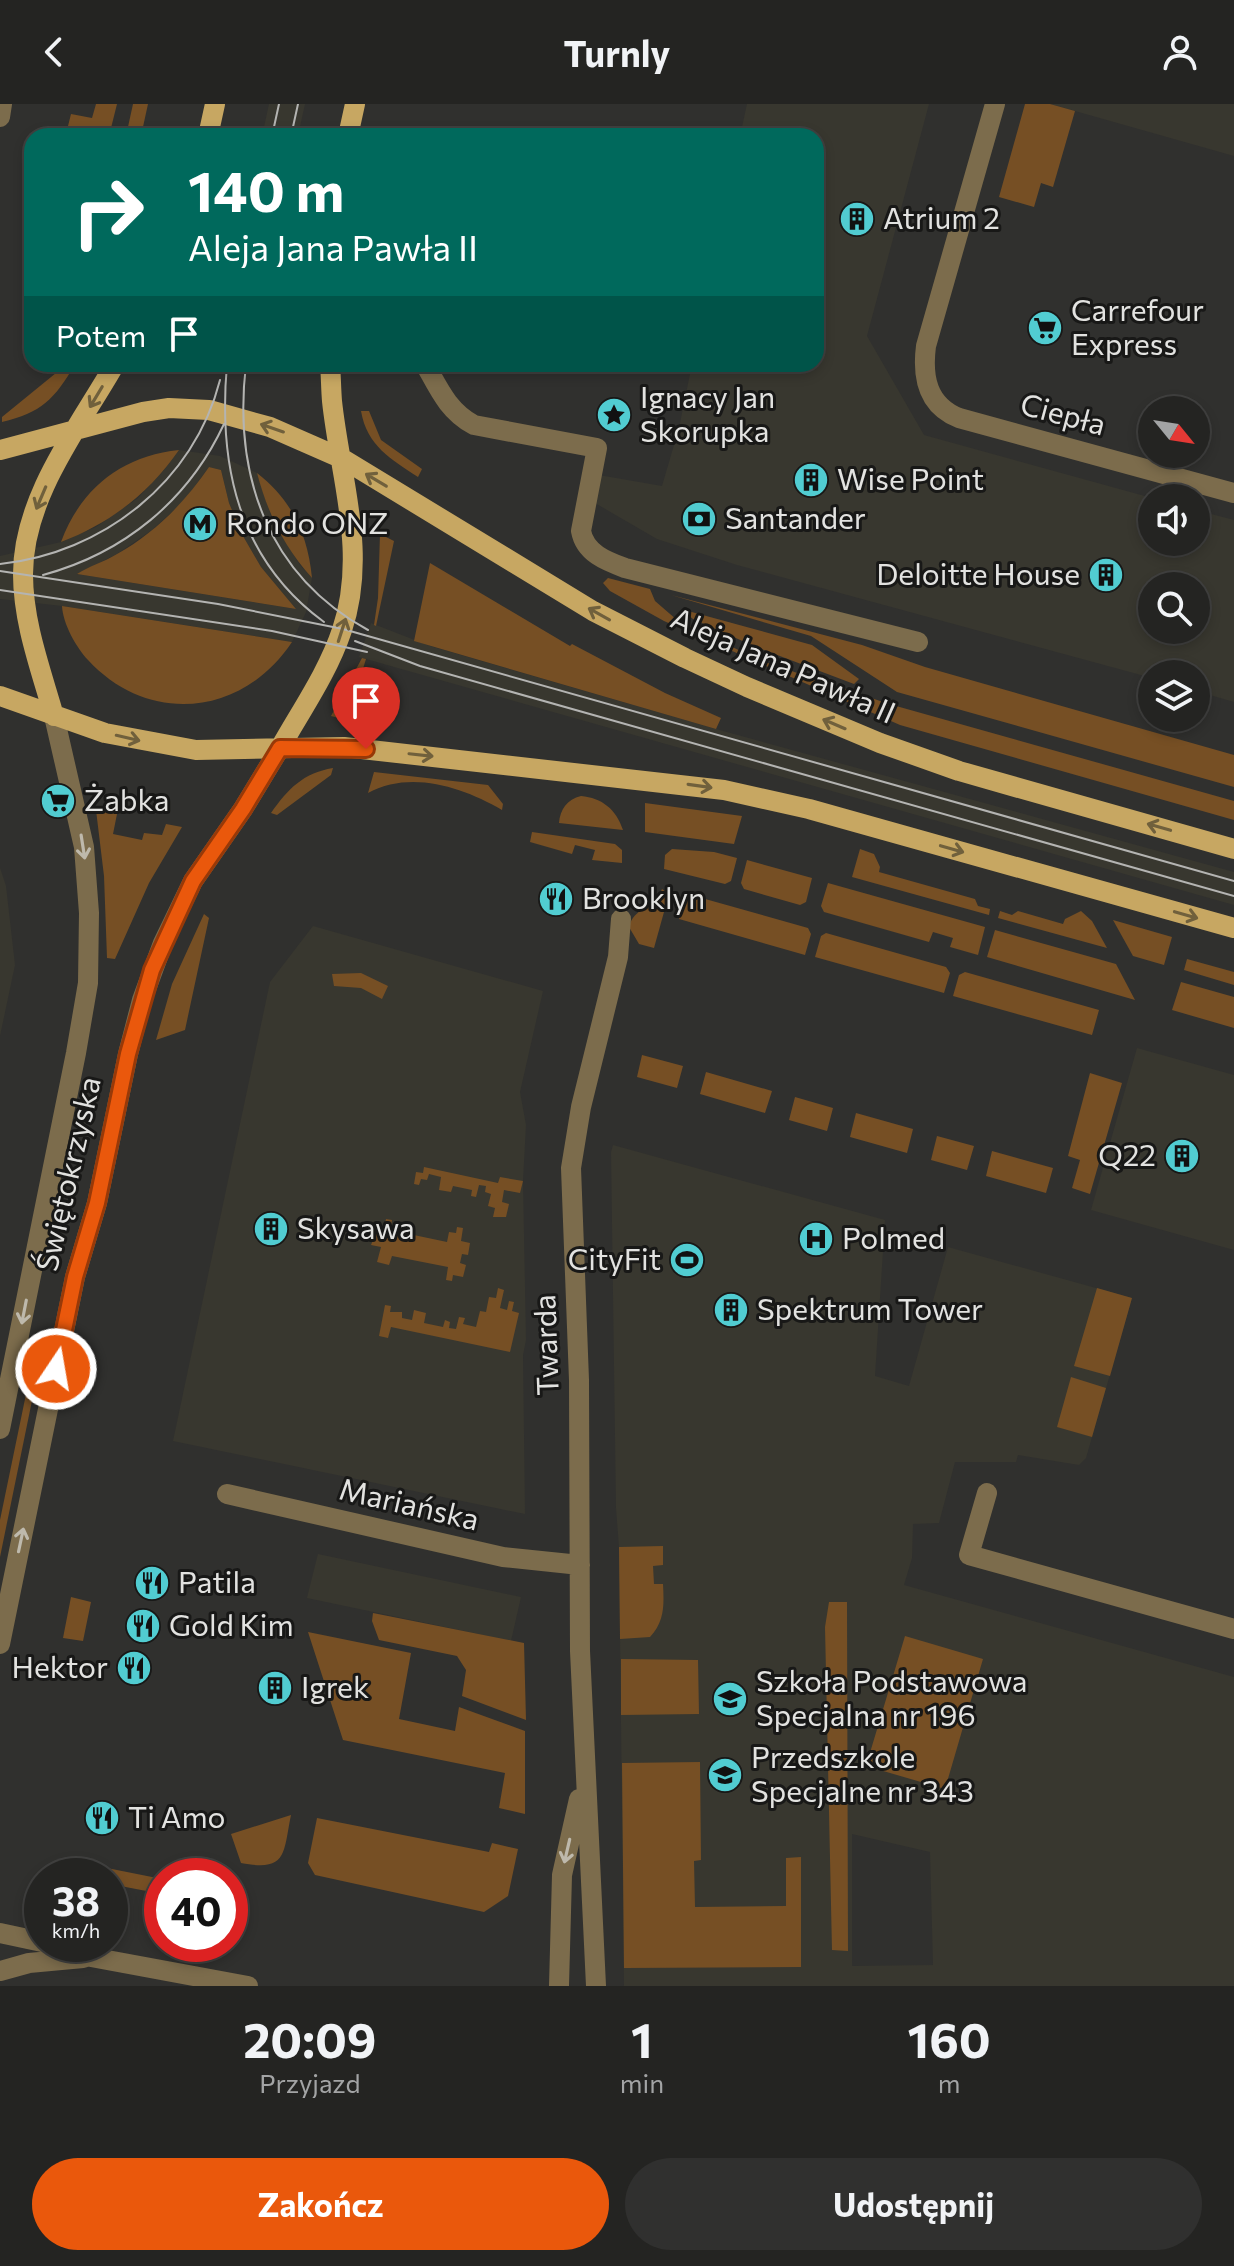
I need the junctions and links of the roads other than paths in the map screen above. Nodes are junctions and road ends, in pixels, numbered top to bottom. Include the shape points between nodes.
1 (2, 104) edge
2 (215, 104) edge
3 (355, 104) edge
4 (995, 104) edge
5 (0, 117) edge
6 (210, 128) edge
7 (350, 128) edge
8 (110, 372) edge
9 (330, 372) edge
10 (429, 372) edge
11 (77, 429) junction
12 (0, 450) edge
13 (343, 459) junction
14 (1234, 493) edge
15 (918, 642) dead end
16 (0, 696) edge
17 (54, 716) junction
18 (280, 748) junction
19 (1234, 849) edge
20 (621, 919) dead end
21 (1234, 928) edge
22 (5, 1387) edge
23 (0, 1429) edge
24 (987, 1493) dead end
25 (227, 1494) dead end
26 (580, 1565) junction
27 (1234, 1629) edge
28 (0, 1644) edge
29 (585, 1775) junction
30 (0, 1933) edge
31 (24, 1938) edge
32 (39, 1962) edge
33 (118, 1962) edge
34 (0, 1971) edge
35 (248, 1986) edge
36 (559, 1986) edge
37 (596, 1986) edge

1 - 5 street
2 - 6 main road
3 - 7 main road
4 - 14 street, Ciepła via 926,346 924,374 931,395 959,418
8 -> 11 main road
9 - 13 main road
10 - 15 street via 446,402 474,425 597,448 581,531 596,555 625,568
11 - 12 main road
13 -> 11 main road via 270,427 196,409 143,412
11 -> 17 main road via 40,498 24,561 29,623
18 -> 13 main road via 332,656 351,598 353,542
19 -> 13 main road, Aleja Jana Pawła II via 959,771 747,687 593,611
16 - 17 main road
17 -> 18 main road via 177,748
17 -> 22 street, Świętokrzyska via 84,847 89,959 81,1030
18 -> 21 main road via 366,749 724,790
28 -> 18 street, Świętokrzyska via 75,1277 142,1000 193,881
20 - 26 street, Twarda via 618,957 571,1168
22 - 23 street, Świętokrzyska
24 - 27 street via 969,1555
25 - 26 street, Mariańska via 503,1557
26 - 29 street, Twarda
29 -> 36 street, Twarda via 562,1875
29 - 37 street, Twarda
30 - 31 street
32 - 34 street
33 - 35 street

